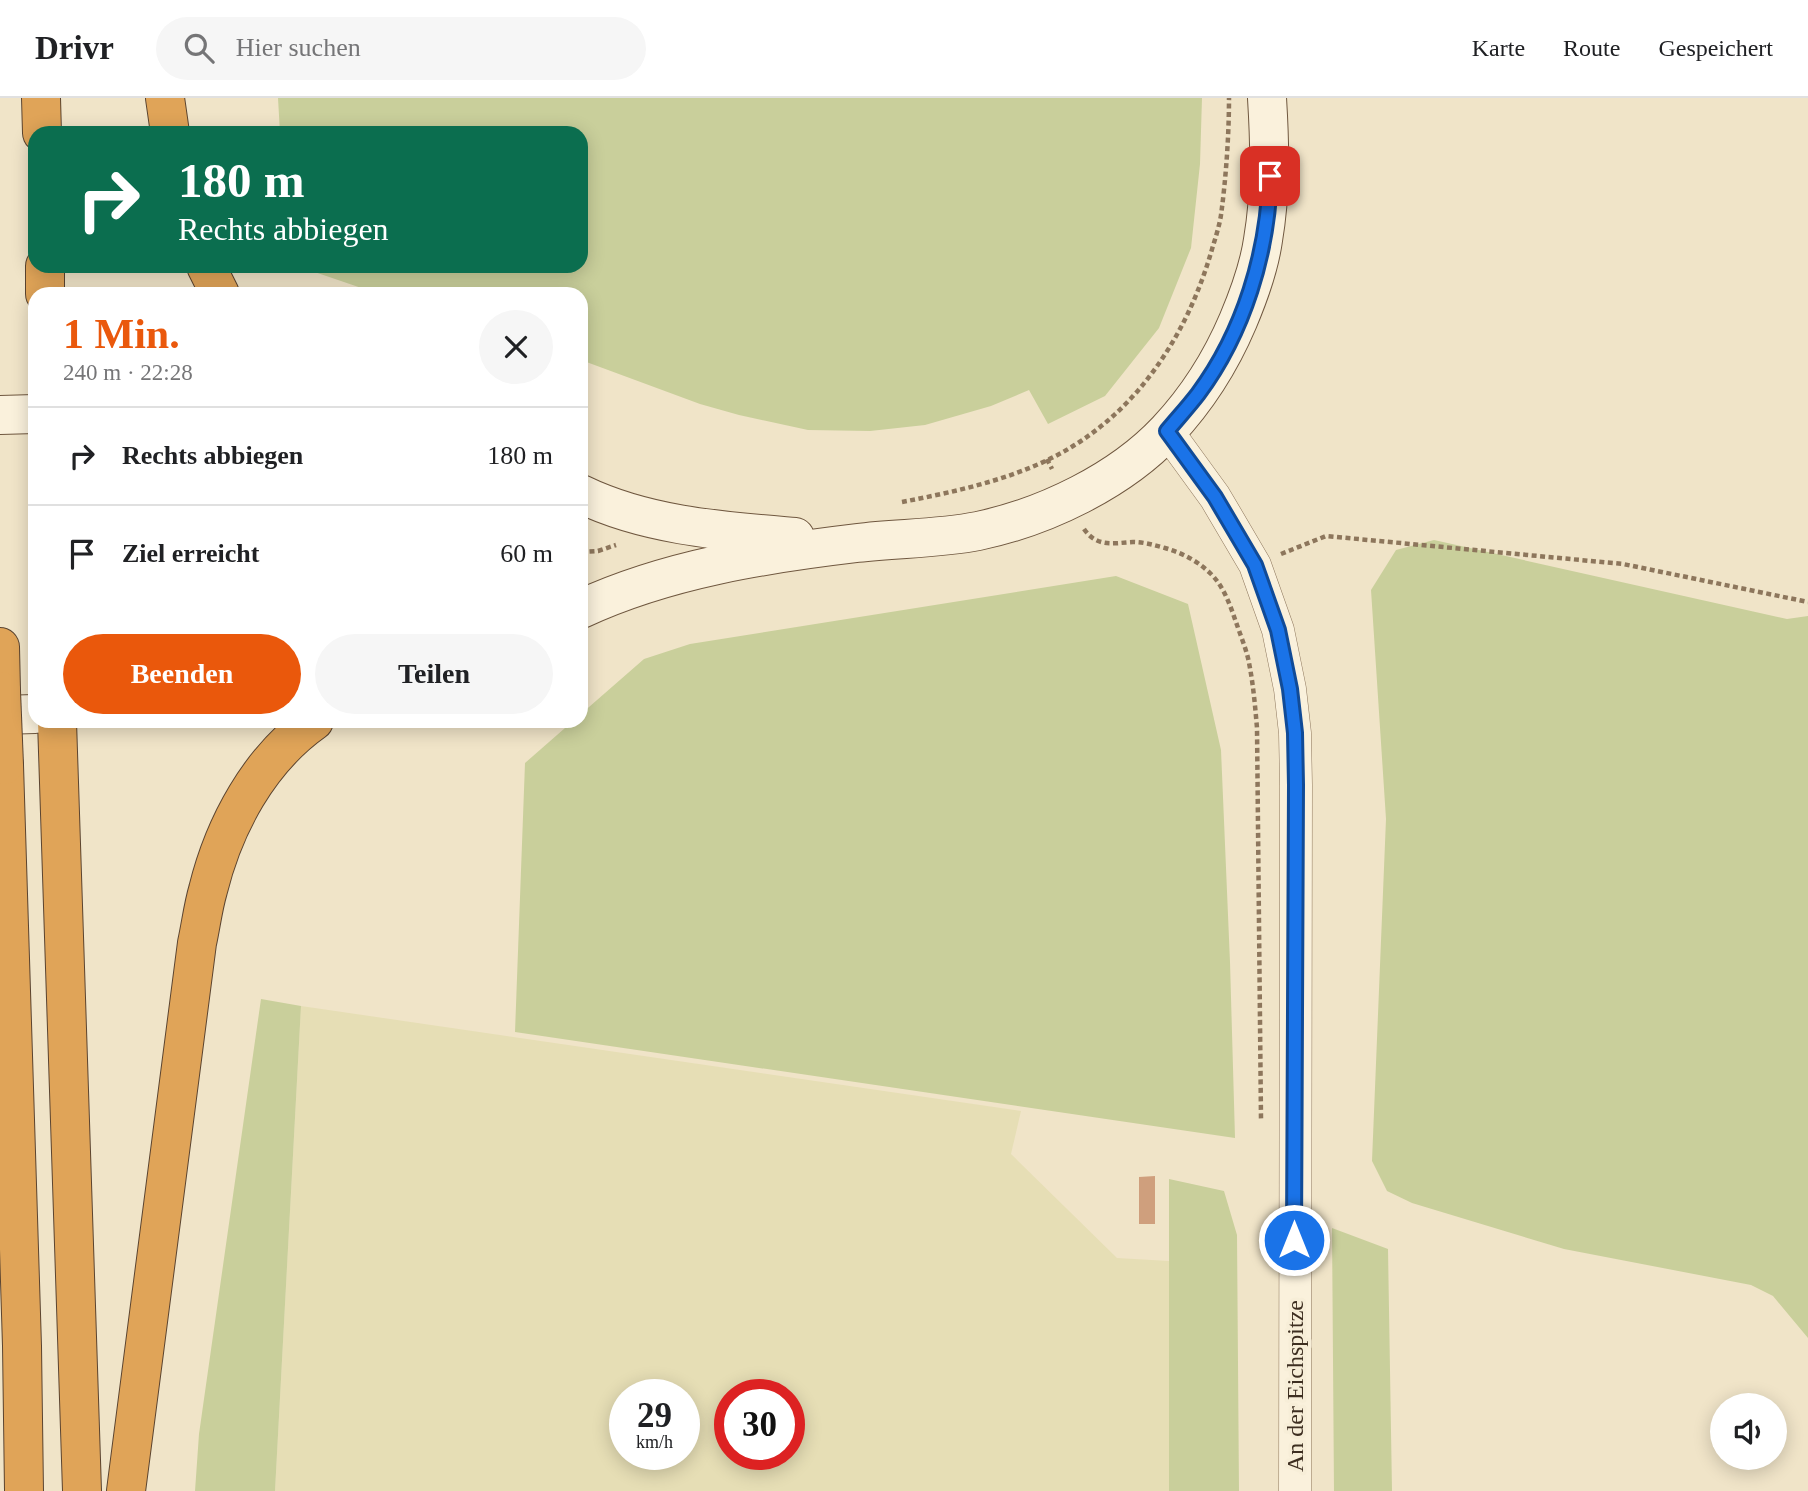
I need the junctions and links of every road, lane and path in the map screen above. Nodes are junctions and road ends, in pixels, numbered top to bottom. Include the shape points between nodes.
1 (41, 98) edge
2 (164, 98) edge
3 (1229, 98) edge
4 (1267, 98) edge
5 (42, 126) edge
6 (169, 126) edge
7 (28, 414) edge
8 (0, 415) edge
9 (1167, 431) junction
10 (588, 497) edge
11 (891, 504) dead end
12 (1080, 524) dead end
13 (860, 542) junction
14 (1255, 565) junction
15 (1808, 601) edge
16 (588, 606) edge
17 (0, 647) edge
18 (1, 703) edge
19 (28, 712) edge
20 (57, 728) edge
21 (304, 728) edge
22 (1261, 1129) dead end
23 (24, 1491) edge
24 (82, 1491) edge
25 (126, 1491) edge
26 (1295, 1491) edge

1 - 5 highway
2 - 6 highway
3 - 11 path via 1221,217 1202,280 1177,336 1146,381 1100,427 1047,459 968,487
4 - 9 main road via 1269,198 1263,243 1248,296 1226,350
7 - 8 main road
9 - 13 main road via 1106,479 1038,513 940,537
9 - 14 street, An der Eichspitze via 1215,497
10 - 13 main road via 617,509 690,526
12 - 22 path via 1088,535 1105,544 1151,544 1195,561 1220,586 1247,657 1257,728
13 - 16 main road via 707,568 634,587
14 - 15 path via 1325,536 1623,564
14 - 26 street, An der Eichspitze via 1278,630 1295,733
17 - 18 highway
18 - 19 main road
18 - 23 highway, bridge
20 - 24 highway
21 - 25 highway via 251,787 228,832 208,890 197,943

